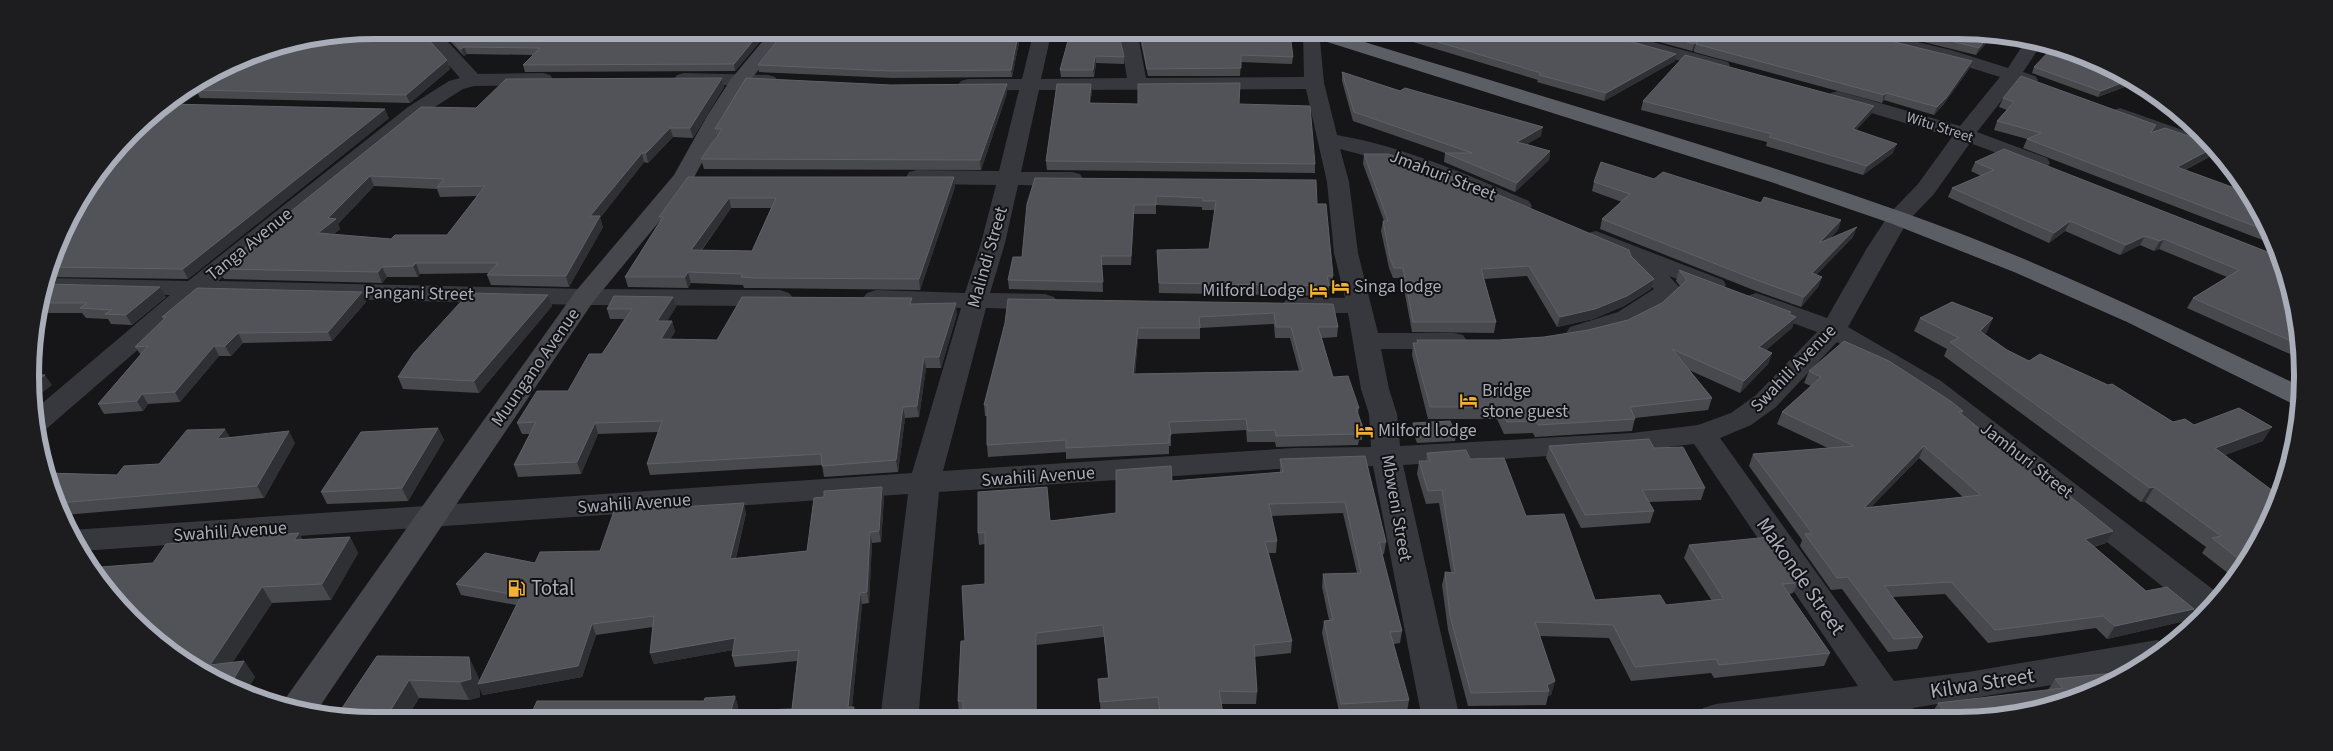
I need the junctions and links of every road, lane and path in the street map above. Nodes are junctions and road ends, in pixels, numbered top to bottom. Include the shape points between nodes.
1 (435, 39) edge
2 (774, 39) edge
3 (1041, 39) edge
4 (1130, 39) edge
5 (1311, 39) edge
6 (1336, 39) edge
7 (1621, 39) edge
8 (1882, 39) edge
9 (2031, 47) edge
10 (1741, 72) edge
11 (2013, 74) junction
12 (562, 79) edge
13 (662, 79) edge
14 (473, 80) junction
15 (742, 80) junction
16 (791, 82) edge
17 (1314, 83) junction
18 (1031, 84) junction
19 (1135, 84) junction
20 (952, 85) edge
21 (2041, 85) edge
22 (1817, 92) edge
23 (174, 105) edge
24 (198, 106) edge
25 (2106, 109) edge
26 (385, 110) edge
27 (415, 111) junction
28 (1964, 134) junction
29 (1327, 140) junction
30 (2202, 144) edge
31 (2060, 172) edge
32 (894, 177) edge
33 (1009, 178) junction
34 (1096, 180) edge
35 (1545, 216) edge
36 (1898, 218) junction
37 (1572, 228) edge
38 (1631, 251) junction
39 (51, 285) edge
40 (194, 288) junction
41 (584, 297) junction
42 (806, 298) edge
43 (854, 298) edge
44 (975, 300) junction
45 (1068, 302) edge
46 (1275, 305) edge
47 (1360, 306) junction
48 (1834, 329) junction
49 (1552, 337) edge
50 (1481, 340) edge
51 (1366, 341) junction
52 (2294, 394) edge
53 (42, 418) edge
54 (1702, 434) junction
55 (1386, 456) junction
56 (925, 483) junction
57 (428, 518) junction
58 (82, 540) edge
59 (2206, 603) edge
60 (2142, 657) edge
61 (301, 704) edge
62 (1893, 708) edge
63 (900, 712) edge
64 (1439, 712) edge
65 (1822, 712) edge

1 - 14 street
2 - 15 main road, Muungano Avenue
3 - 18 street, Malindi Street
4 - 19 street via 1137,74
5 - 17 street, Mbweni Street
6 - 36 highway via 1779,177
7 - 10 street
8 - 11 street
9 - 11 street, Swahili Avenue
11 - 21 street
11 - 28 street, Swahili Avenue
12 - 14 street
13 - 15 street
14 - 27 street, Tanga Avenue via 456,85
15 - 16 street
15 - 41 main road, Muungano Avenue via 717,116 692,178
17 - 19 street
17 - 29 street, Mbweni Street
18 - 19 street
18 - 20 street
18 - 33 street, Malindi Street
22 - 28 street, Witu Street
23 - 24 street
25 - 30 street
26 - 27 street
27 - 40 street, Tanga Avenue
28 - 31 street, Witu Street
28 - 36 street, Swahili Avenue via 1926,189
29 - 35 street, Jmahuri Street via 1410,159
29 - 47 street, Mbweni Street via 1328,182
32 - 33 street
33 - 34 street
33 - 44 street, Malindi Street
36 - 48 street, Swahili Avenue
36 - 52 highway via 2075,290
37 - 38 street
38 - 48 street via 1746,298
38 - 49 street via 1669,290 1637,314 1623,320
39 - 40 street, Pangani Street
40 - 41 street, Pangani Street
40 - 53 street, Tanga Avenue
41 - 42 street, Pangani Street
41 - 57 main road, Muungano Avenue
43 - 44 street
44 - 45 street
44 - 56 street, Malindi Street
46 - 47 street
47 - 51 street, Mbweni Street
48 - 54 street, Swahili Avenue via 1766,400 1741,419
48 - 59 street, Jamhuri Street via 1958,406
50 - 51 street
51 - 55 street, Mbweni Street via 1383,414
54 - 55 street, Swahili Avenue via 1632,442
54 - 62 street, Makonde Street
55 - 56 street, Swahili Avenue via 1294,458
55 - 64 street, Mbweni Street
56 - 57 street, Swahili Avenue
56 - 63 street, Malindi Street
57 - 58 street, Swahili Avenue
57 - 61 main road, Muungano Avenue
60 - 62 street, Kilwa Street
62 - 65 street, Kilwa Street

